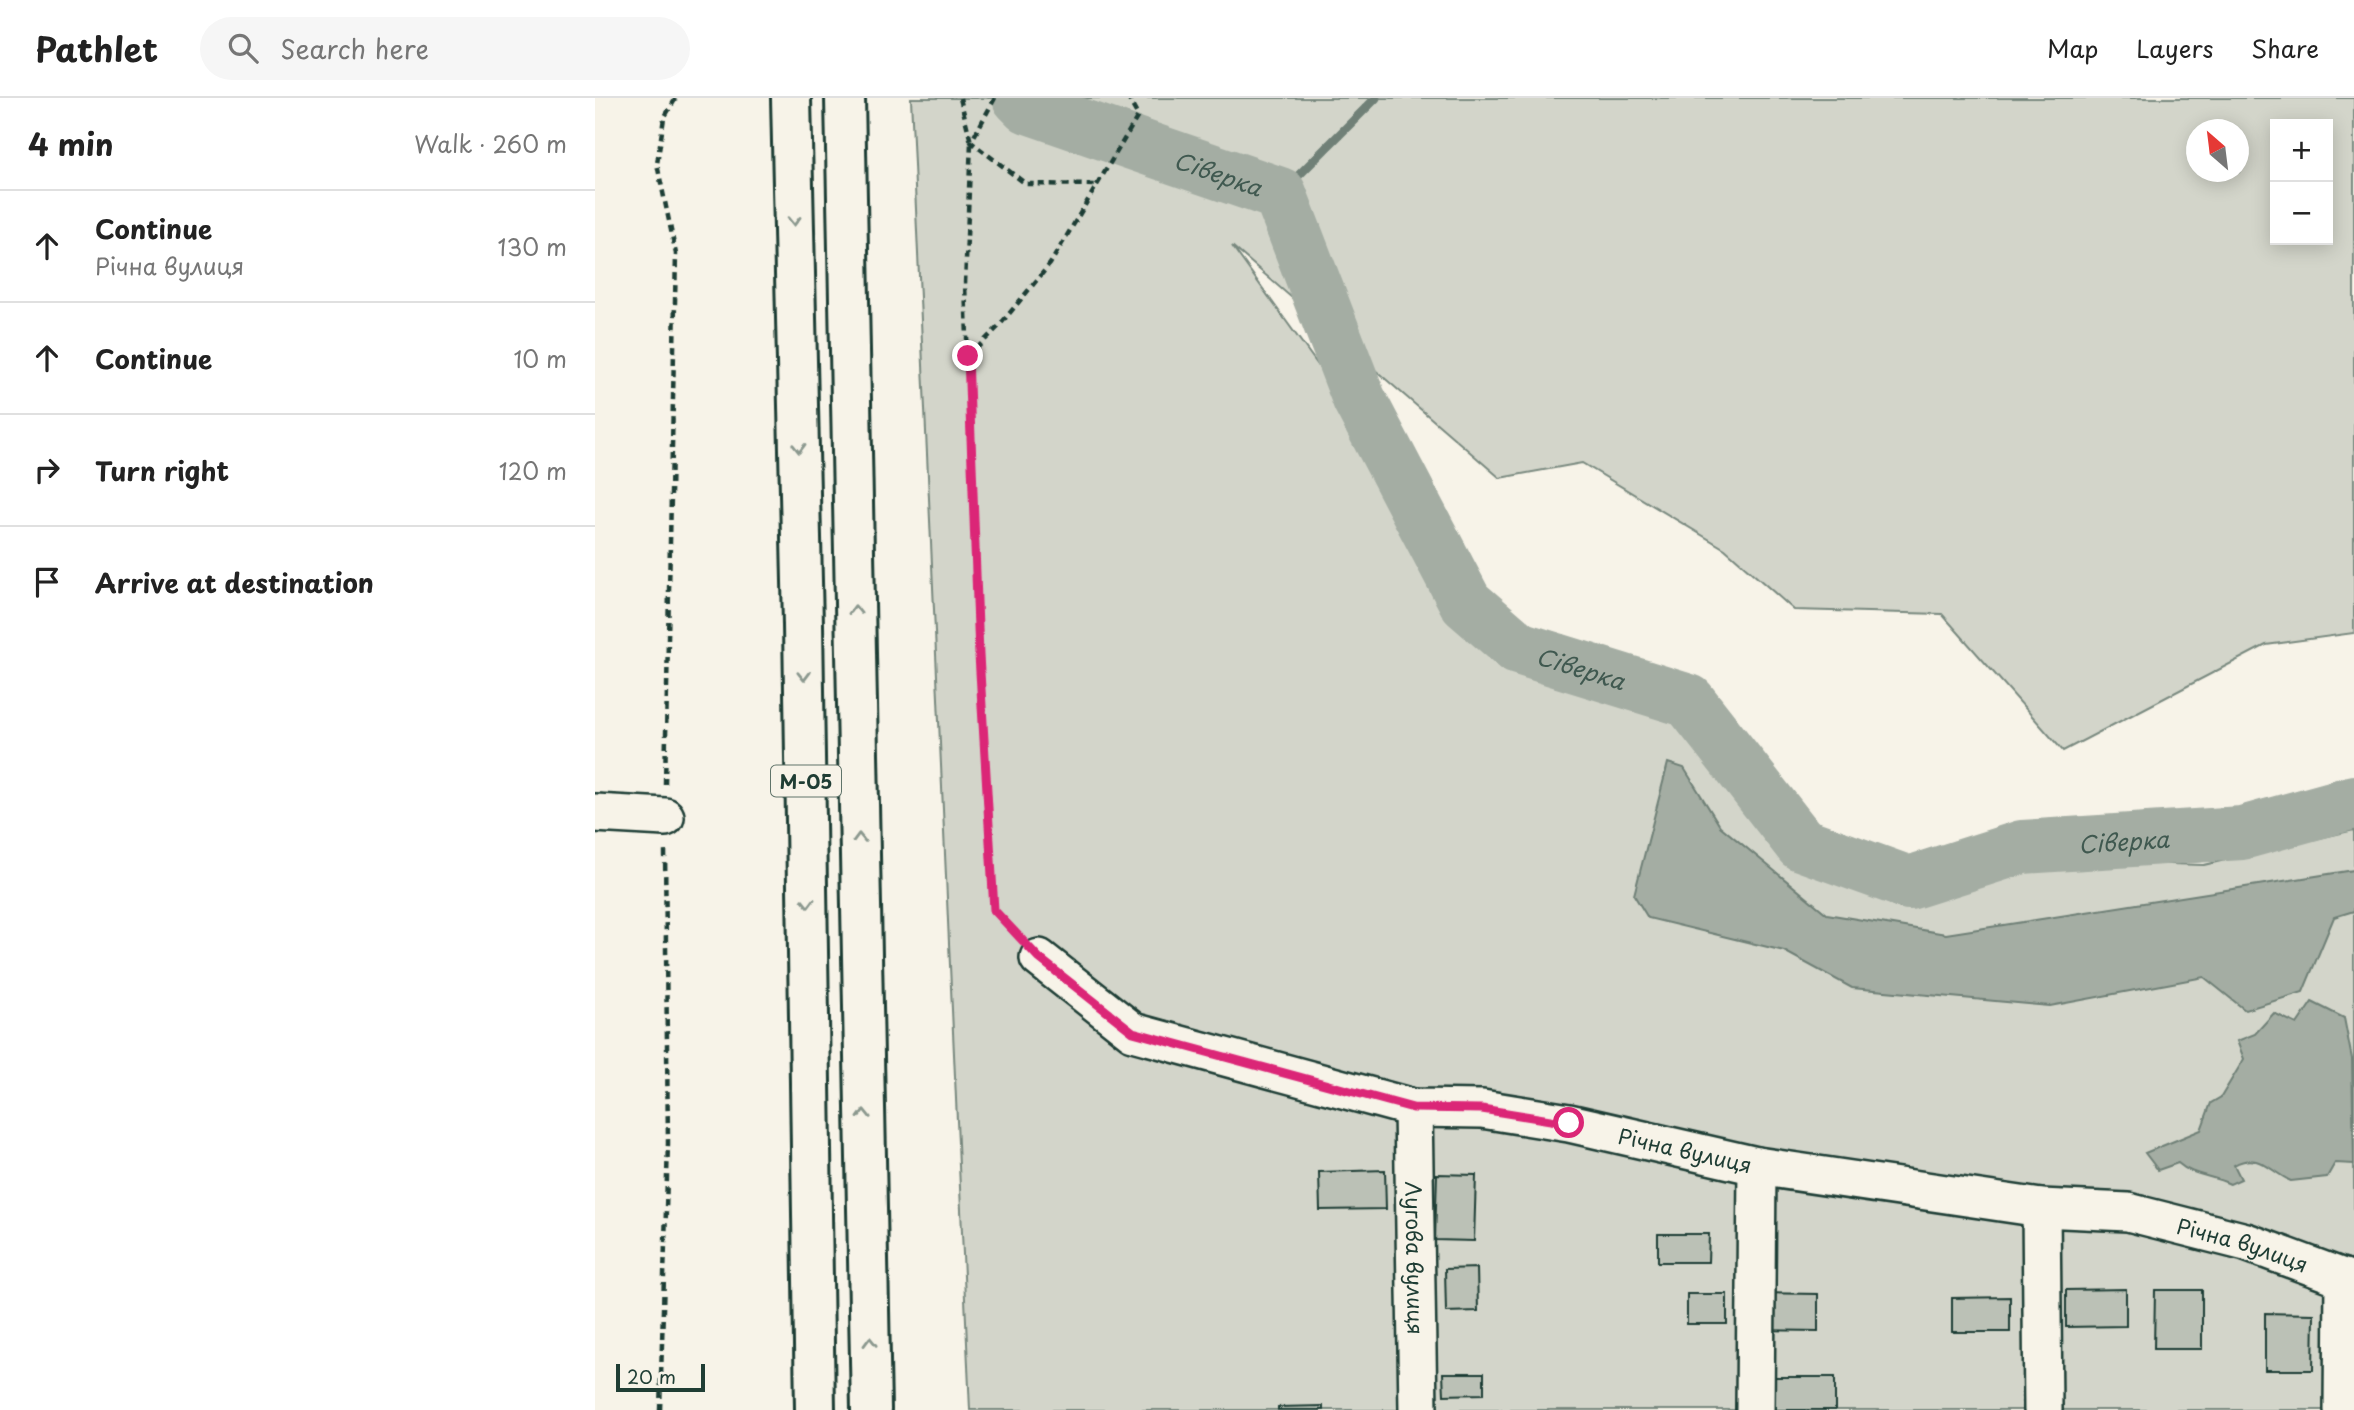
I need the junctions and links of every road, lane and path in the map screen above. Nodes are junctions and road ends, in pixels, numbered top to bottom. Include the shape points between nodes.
1 (676, 98) edge
2 (791, 98) edge
3 (845, 98) edge
4 (960, 98) edge
5 (995, 98) edge
6 (1128, 98) edge
7 (971, 142) junction
8 (1098, 186) junction
9 (968, 356) junction
10 (595, 813) edge
11 (665, 817) junction
12 (1039, 958) joint
13 (1413, 1108) junction
14 (1757, 1166) junction
15 (2041, 1208) junction
16 (2349, 1280) edge
17 (660, 1410) edge
18 (815, 1410) edge
19 (871, 1410) edge
20 (1418, 1410) edge
21 (1755, 1410) edge
22 (2043, 1410) edge
23 (2343, 1410) edge

1 - 11 path via 664,118 657,163 676,254
2 -> 18 highway, М-05
19 -> 3 highway, М-05
4 - 7 path
5 - 7 path
6 - 8 path via 1138,116
7 - 8 path via 1026,184
7 - 9 path via 965,284
8 - 9 path via 1050,264
9 - 12 path via 994,910
10 - 11 street
11 - 17 path via 668,1143
12 - 13 street, Річна вулиця via 1133,1032
13 - 14 street, Річна вулиця via 1482,1109 1569,1123
13 - 20 street, Лугова вулиця
14 - 15 street, Річна вулиця
14 - 21 street
15 - 16 street, Річна вулиця via 2128,1212 2246,1242
15 - 22 street
16 - 23 street

